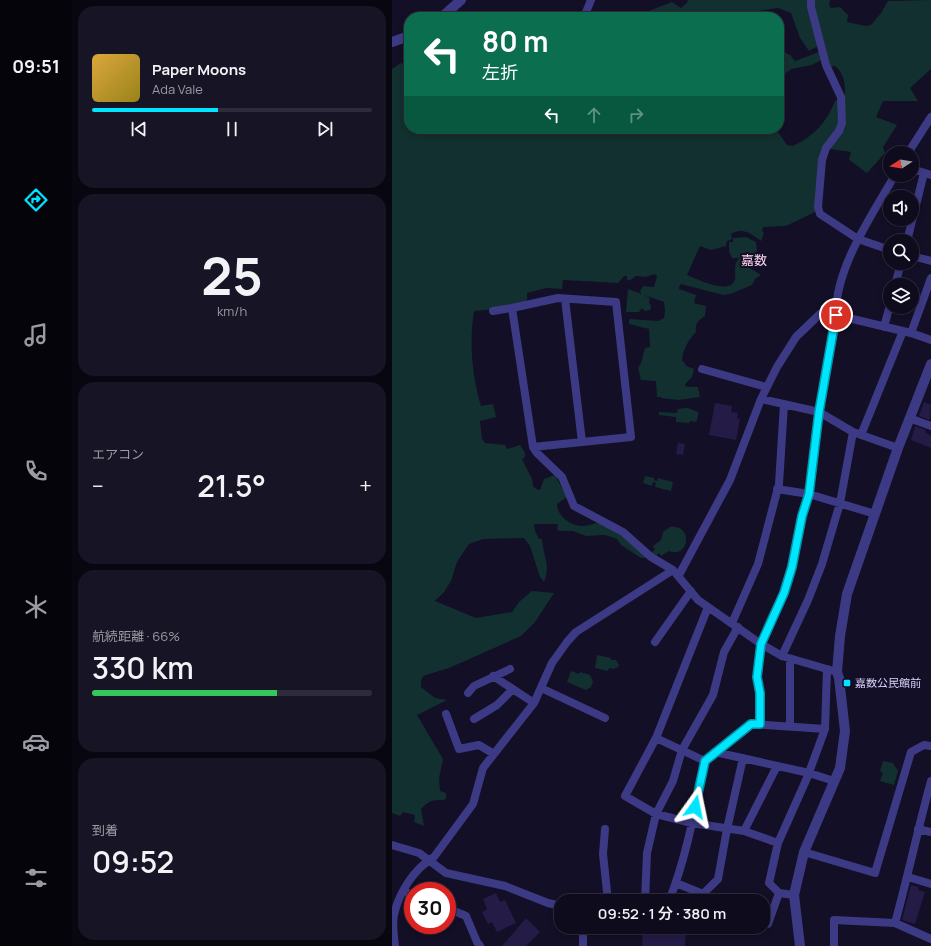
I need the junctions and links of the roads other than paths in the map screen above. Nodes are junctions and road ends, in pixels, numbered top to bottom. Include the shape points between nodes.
1 (461, 0) edge
2 (591, 0) edge
3 (811, 0) edge
4 (448, 12) edge
5 (586, 12) edge
6 (404, 38) edge
7 (392, 42) edge
8 (931, 117) edge
9 (912, 146) edge
10 (928, 174) edge
11 (891, 182) edge
12 (909, 234) edge
13 (858, 239) junction
14 (883, 248) edge
15 (919, 257) edge
16 (930, 259) edge
17 (931, 278) edge
18 (565, 299) junction
19 (836, 304) junction
20 (512, 308) junction
21 (493, 311) dead end
22 (888, 314) edge
23 (836, 315) junction
24 (884, 327) junction
25 (903, 331) junction
26 (911, 333) junction
27 (931, 340) edge
28 (930, 367) edge
29 (702, 369) dead end
30 (766, 387) junction
31 (761, 399) junction
32 (784, 404) junction
33 (819, 412) junction
34 (908, 418) junction
35 (931, 426) edge
36 (852, 432) junction
37 (861, 435) junction
38 (582, 442) junction
39 (533, 447) junction
40 (898, 448) junction
41 (777, 489) junction
42 (809, 494) junction
43 (840, 503) junction
44 (875, 514) junction
45 (676, 573) junction
46 (691, 591) junction
47 (708, 607) junction
48 (735, 625) junction
49 (655, 642) dead end
50 (761, 644) junction
51 (782, 656) junction
52 (790, 659) junction
53 (510, 669) dead end
54 (827, 669) junction
55 (837, 672) junction
56 (493, 676) junction
57 (541, 688) junction
58 (513, 689) junction
59 (468, 693) dead end
60 (534, 703) junction
61 (446, 714) dead end
62 (605, 718) dead end
63 (474, 719) dead end
64 (760, 724) junction
65 (790, 726) junction
66 (825, 729) junction
67 (656, 738) junction
68 (931, 746) edge
69 (682, 750) junction
70 (715, 752) junction
71 (494, 754) junction
72 (743, 758) junction
73 (705, 761) junction
74 (777, 766) junction
75 (809, 773) junction
76 (834, 781) junction
77 (931, 781) edge
78 (656, 814) junction
79 (692, 823) junction
80 (604, 829) dead end
81 (727, 829) junction
82 (918, 829) junction
83 (744, 832) junction
84 (931, 832) edge
85 (778, 843) junction
86 (392, 845) edge
87 (804, 852) junction
88 (429, 860) junction
89 (908, 877) junction
90 (409, 882) edge
91 (676, 883) junction
92 (931, 884) edge
93 (404, 891) edge
94 (779, 893) junction
95 (607, 894) edge
96 (644, 894) edge
97 (672, 894) edge
98 (694, 894) edge
99 (705, 894) edge
100 (794, 895) junction
101 (554, 905) edge
102 (456, 912) edge
103 (770, 918) edge
104 (895, 923) junction
105 (583, 934) edge
106 (931, 939) edge
107 (395, 946) edge
108 (480, 946) edge
109 (583, 946) edge
110 (800, 946) edge
111 (834, 946) edge

1 - 4 street
2 - 5 street
3 - 13 street via 826,65 841,97 842,123 826,148 822,160 818,207 820,214
6 - 7 street
8 - 9 street
10 - 12 street
11 - 13 street
13 - 14 street
13 - 19 street via 845,270
15 - 16 street
17 - 26 street
18 - 20 street via 558,298
18 - 38 street
18 - 38 street via 616,302 631,437
19 - 23 street
19 - 30 street via 821,313 796,337
20 - 21 street
20 - 39 street
22 - 24 street
23 - 24 street
23 - 33 street
24 - 25 street
25 - 26 street
25 - 37 street
26 - 27 street
28 - 34 street
29 - 30 street
30 - 31 street
31 - 32 street
31 - 45 street via 730,480
32 - 33 street
32 - 41 street
33 - 36 street
33 - 42 street
34 - 35 street
34 - 40 street
36 - 37 street
36 - 43 street
37 - 40 street
38 - 39 street
39 - 45 street via 562,477 574,506 624,532 651,557
40 - 44 street
41 - 42 street
41 - 48 street via 758,564
42 - 43 street
42 - 50 street via 784,593
43 - 44 street
43 - 51 street via 822,564
44 - 55 street via 847,594
45 - 46 street
45 - 57 street via 576,632 552,663
46 - 47 street
46 - 49 street
47 - 48 street
47 - 67 street
48 - 50 street
48 - 69 street via 724,652 713,695
50 - 51 street
50 - 64 street via 757,677
51 - 52 street
52 - 54 street
52 - 65 street
53 - 56 street
54 - 55 street
54 - 66 street
55 - 76 street via 845,731 840,768
56 - 58 street
56 - 59 street via 474,686
57 - 60 street
57 - 62 street
58 - 60 street
58 - 63 street via 497,705
60 - 71 street
61 - 71 street via 459,749 479,745
64 - 65 street
64 - 70 street via 751,724
65 - 66 street
66 - 75 street
67 - 69 street
67 - 78 street via 625,796
68 - 87 street via 924,745 911,752 875,873
69 - 73 street
69 - 78 street via 673,781
70 - 72 street
70 - 73 street
71 - 88 street via 483,768 473,804 434,857
72 - 74 street
72 - 81 street
73 - 79 street
74 - 75 street
74 - 83 street
75 - 76 street
75 - 85 street
76 - 87 street
77 - 82 street
78 - 79 street
78 - 96 street via 647,853
79 - 81 street
79 - 91 street
80 - 95 street via 603,854
81 - 83 street
81 - 99 street via 718,879
82 - 84 street
82 - 89 street
83 - 85 street
85 - 94 street via 769,884
86 - 88 street via 419,853
87 - 100 street
88 - 90 street via 413,874
88 - 101 street via 446,873 505,886
89 - 92 street
89 - 104 street
91 - 97 street
91 - 98 street
93 - 107 street via 393,916
94 - 100 street
94 - 103 street
100 - 110 street
102 - 108 street via 466,916
104 - 106 street
104 - 111 street via 834,920
105 - 109 street

